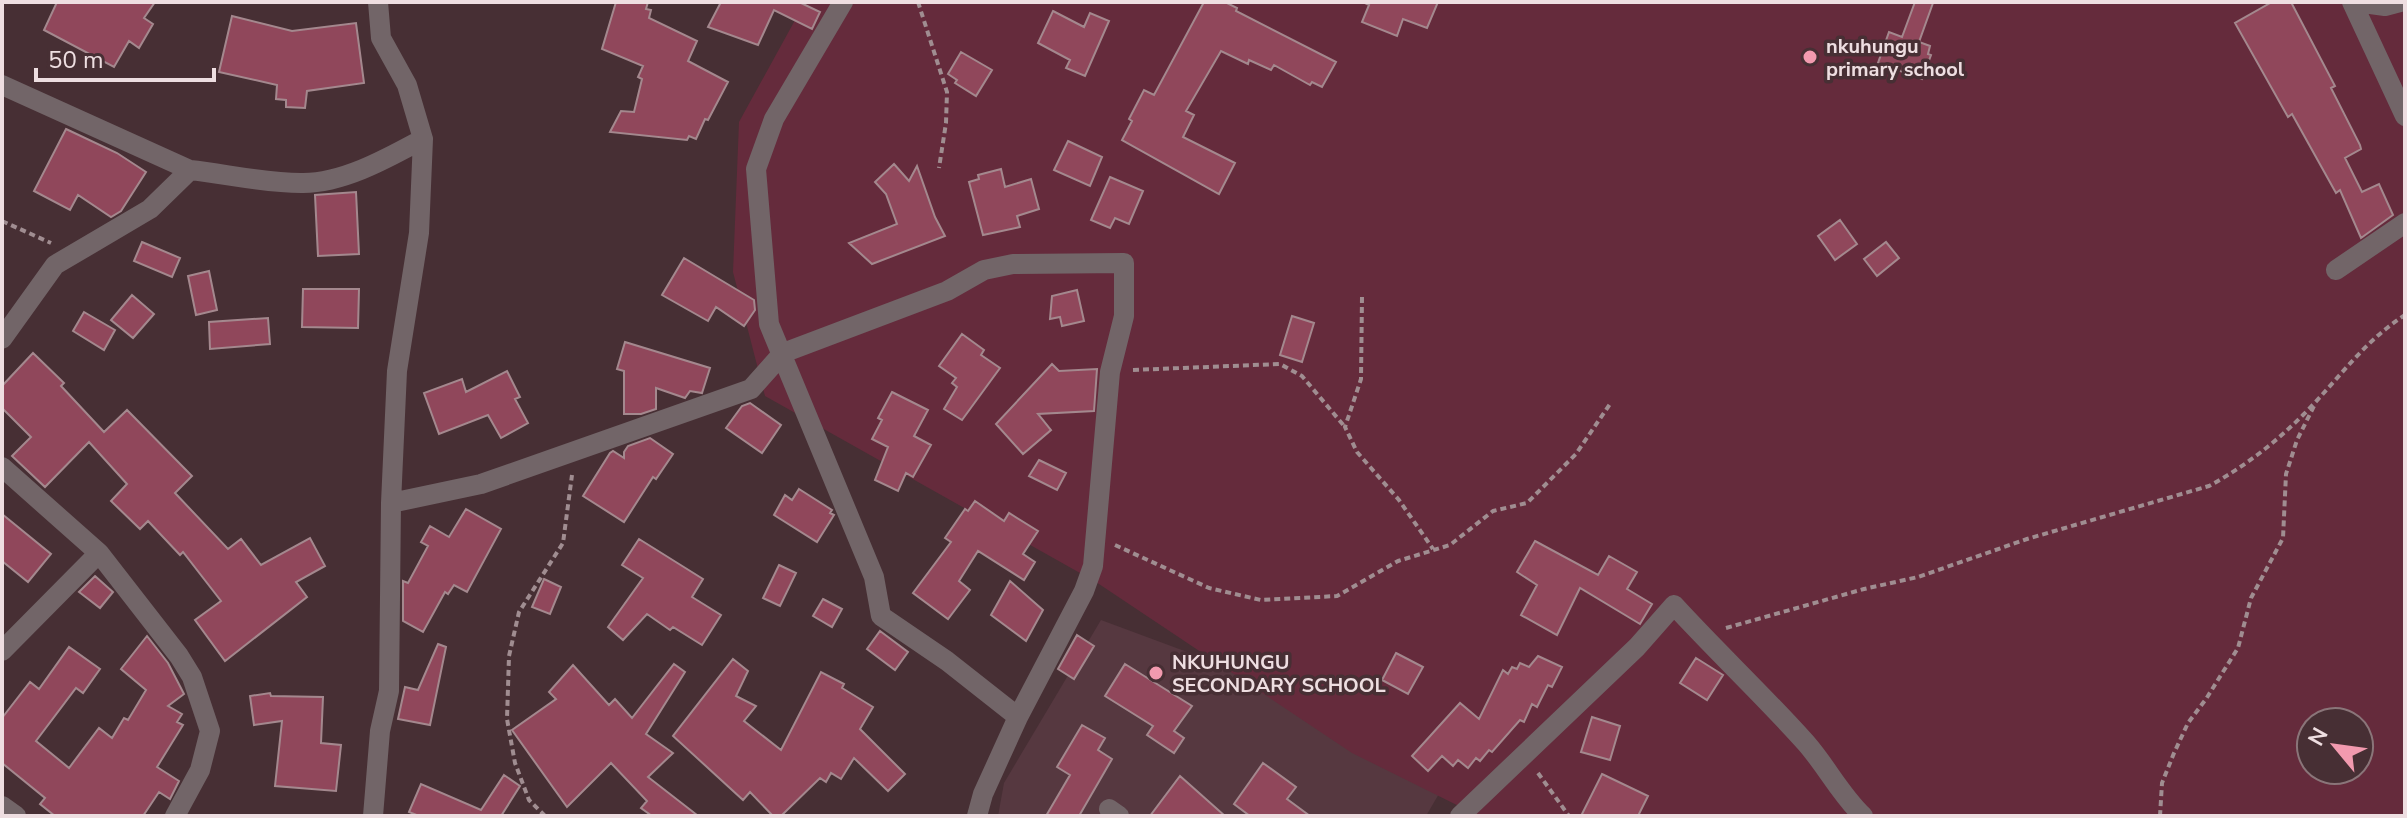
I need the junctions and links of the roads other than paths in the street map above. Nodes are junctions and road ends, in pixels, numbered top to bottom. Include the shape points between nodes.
1 (378, 2) edge
2 (843, 2) edge
3 (2354, 2) edge
4 (2400, 2) edge
5 (2, 85) edge
6 (2405, 116) edge
7 (423, 139) junction
8 (190, 170) junction
9 (2405, 223) edge
10 (2336, 270) dead end
11 (2, 339) edge
12 (783, 353) junction
13 (2, 467) edge
14 (391, 503) junction
15 (99, 553) junction
16 (2, 651) edge
17 (1018, 717) junction
18 (2, 806) edge
19 (16, 816) edge
20 (175, 816) edge
21 (373, 816) edge
22 (977, 816) edge
23 (1460, 816) edge
24 (1863, 816) edge

1 - 7 street via 381,38 407,85
2 - 12 street via 774,119 756,169 769,324
3 - 4 street
3 - 6 street
5 - 8 street
7 - 8 street via 352,173 303,183
7 - 14 street via 419,233 397,371
8 - 11 street via 150,209 55,265
9 - 10 street
12 - 14 street via 751,389 481,484
12 - 17 street via 874,577 881,616
12 - 17 street via 947,291 984,270 1013,264 1124,263 1124,316 1110,372 1093,566
13 - 15 street
14 - 21 street via 389,691
15 - 16 street
15 - 20 street via 179,656 210,731 200,770
17 - 22 street
18 - 19 street
23 - 24 street via 1674,605 1814,752

